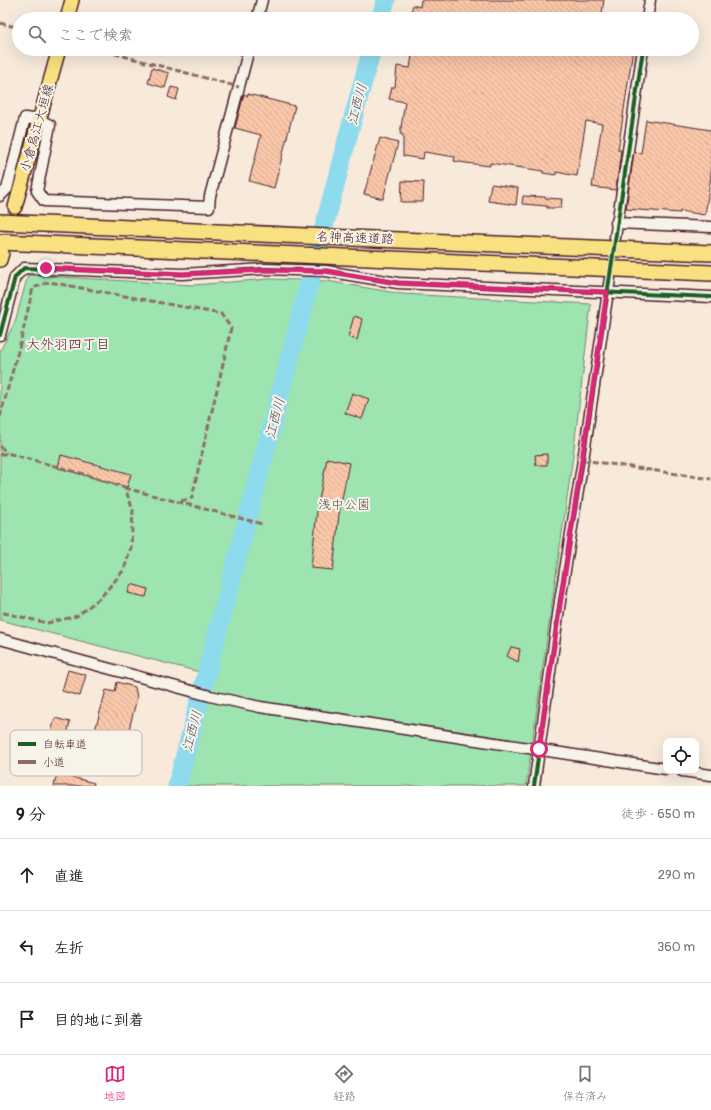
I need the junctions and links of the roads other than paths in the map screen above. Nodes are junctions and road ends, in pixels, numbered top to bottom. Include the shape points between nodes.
1 (72, 0) edge
2 (262, 0) edge
3 (650, 0) edge
4 (69, 12) edge
5 (259, 12) edge
6 (648, 12) edge
7 (57, 56) edge
8 (247, 56) edge
9 (642, 56) edge
10 (40, 120) junction
11 (0, 196) edge
12 (15, 207) tunnel mouth
13 (0, 222) edge
14 (616, 223) junction
15 (711, 227) edge
16 (615, 238) dead end
17 (1, 252) edge
18 (711, 253) edge
19 (711, 273) edge
20 (610, 278) dead end
21 (607, 292) junction
22 (711, 297) edge
23 (0, 334) edge
24 (0, 639) edge
25 (539, 749) junction
26 (663, 769) edge
27 (699, 774) edge
28 (711, 776) edge
29 (534, 786) edge

1 - 4 main road
2 - 5 street
3 - 6 street
7 - 10 main road, 小倉烏江大垣線
8 - 10 street via 210,196 210,206 44,201 37,191 50,125
9 - 14 street
10 - 11 street via 25,118 7,189
10 - 12 main road, 小倉烏江大垣線
13 - 18 highway, 名神高速道路
14 - 15 street
14 - 16 street
17 - 19 highway, 名神高速道路 via 262,254
20 - 21 street
21 - 22 street
21 - 23 street via 398,283 326,271 264,270 182,274 24,268 15,276
21 - 25 street
24 - 25 street via 145,679 260,707
25 - 26 street
25 - 29 street
27 - 28 street

